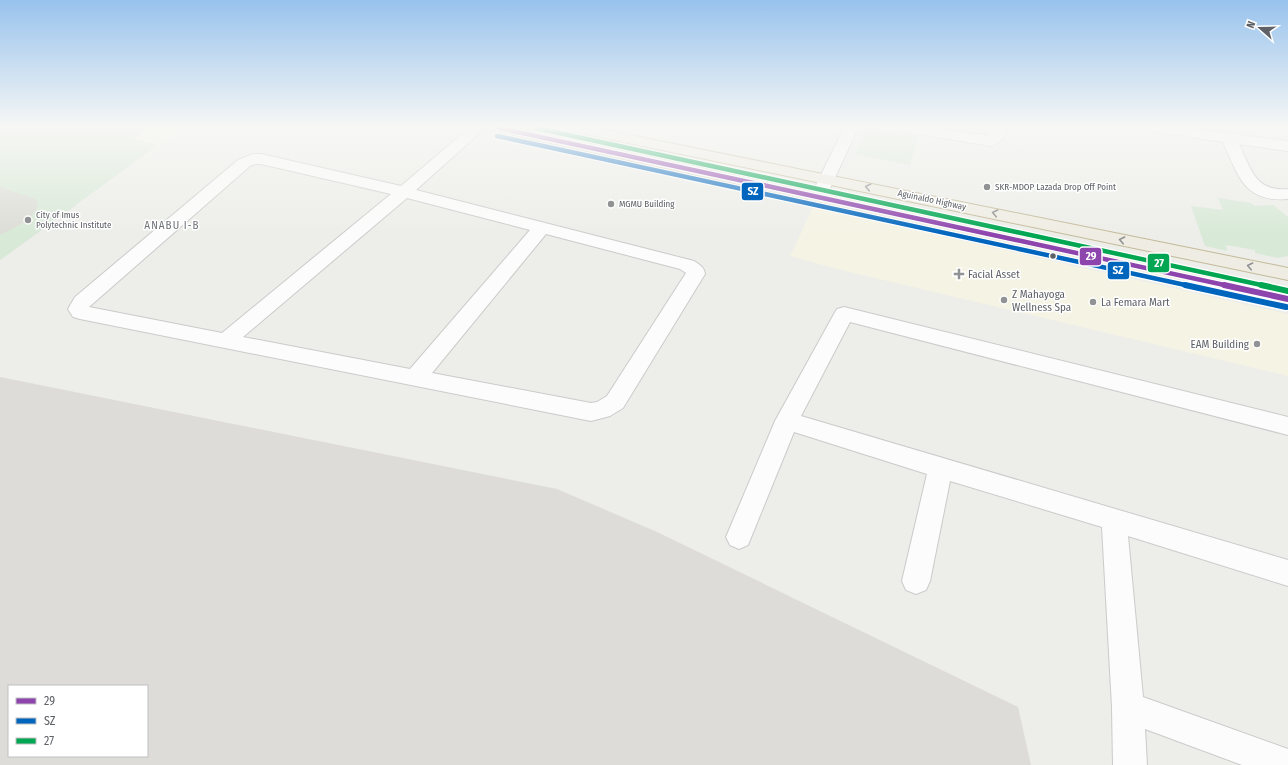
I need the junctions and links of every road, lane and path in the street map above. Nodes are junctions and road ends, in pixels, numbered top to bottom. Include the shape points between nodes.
1 (245, 164) edge
2 (282, 164) edge
3 (437, 164) edge
4 (665, 164) edge
5 (714, 164) edge
6 (749, 164) edge
7 (834, 164) edge
8 (1241, 164) edge
9 (708, 173) junction
10 (827, 178) junction
11 (404, 192) junction
12 (1288, 194) edge
13 (818, 197) junction
14 (542, 227) junction
15 (1288, 274) edge
16 (1288, 299) edge
17 (225, 341) junction
18 (415, 378) junction
19 (787, 421) junction
20 (1288, 426) edge
21 (940, 469) junction
22 (1114, 519) junction
23 (739, 537) dead end
24 (1288, 573) edge
25 (916, 581) dead end
26 (1128, 707) junction
27 (1130, 765) edge
28 (1287, 765) edge

1 - 17 street via 82,302 78,309 85,314
2 - 11 street
3 - 11 street
4 - 9 highway, Aguinaldo Highway
5 - 9 highway
6 - 10 highway, Aguinaldo Highway
7 - 10 street
8 - 12 street via 1248,180 1259,190 1269,194
9 - 13 highway, Aguinaldo Highway
10 - 13 street
15 -> 10 highway, Aguinaldo Highway
11 - 14 street
11 - 17 street
13 - 16 highway, Aguinaldo Highway
14 - 18 street
14 - 18 street via 687,265 695,270 696,274 615,402 602,410 591,412
17 - 18 street
19 - 20 street via 844,314
19 - 21 street
19 - 23 street
21 - 22 street
21 - 25 street
22 - 24 street
22 - 26 street
26 - 27 street
26 - 28 street

